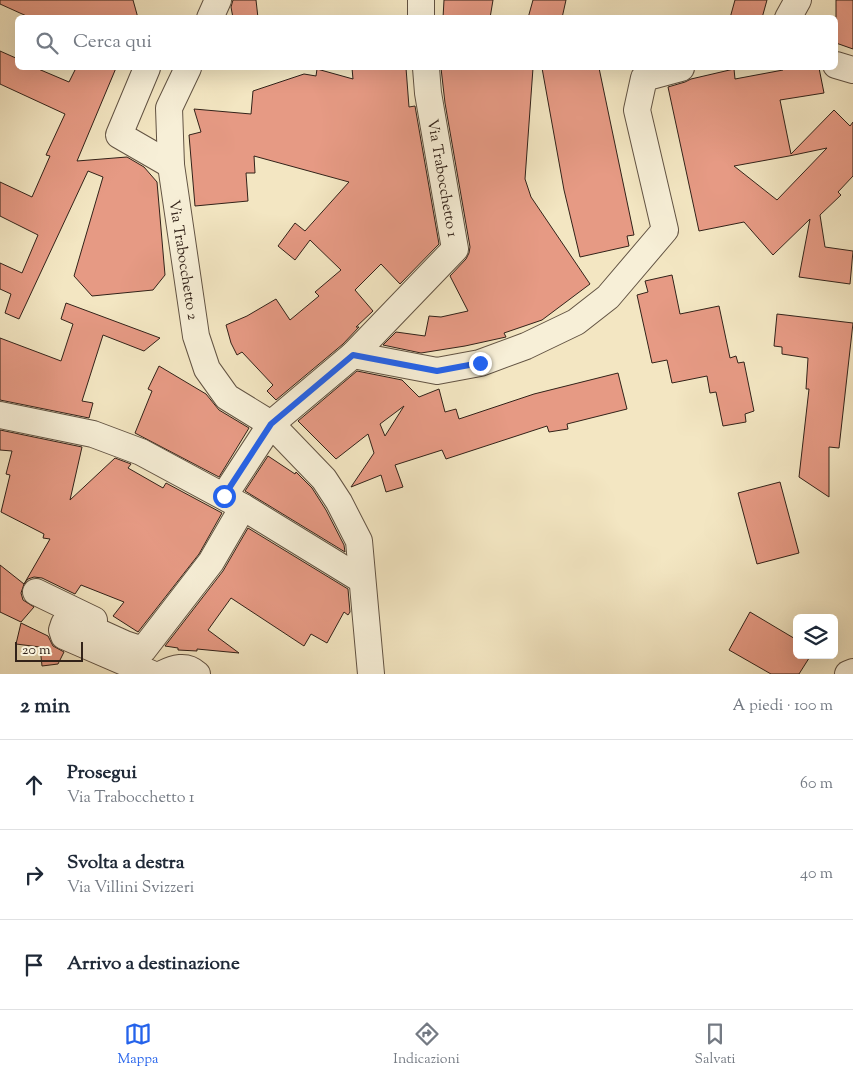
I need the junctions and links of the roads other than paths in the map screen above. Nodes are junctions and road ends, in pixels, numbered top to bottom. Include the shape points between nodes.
1 (218, 0) edge
2 (421, 0) edge
3 (798, 0) edge
4 (211, 15) edge
5 (422, 15) edge
6 (790, 15) edge
7 (838, 66) edge
8 (146, 70) edge
9 (187, 70) edge
10 (426, 70) edge
11 (674, 70) edge
12 (853, 70) edge
13 (170, 165) junction
14 (353, 355) junction
15 (0, 415) edge
16 (271, 424) junction
17 (233, 501) junction
18 (362, 580) junction
19 (36, 592) dead end
20 (125, 644) junction
21 (853, 672) edge
22 (152, 674) edge
23 (162, 674) edge
24 (197, 674) edge
25 (371, 674) edge
26 (848, 674) edge

1 - 4 street
2 - 5 street
3 - 6 street
7 - 12 street
8 - 13 street via 119,135
9 - 13 street, Via Trabocchetto 2 via 169,108
10 - 14 street, Via Trabocchetto 1 via 455,249
11 - 14 street via 644,78 637,110 665,230 608,297 576,322 480,363 437,371
13 - 16 street, Via Trabocchetto 2 via 196,336 207,369 227,397
14 - 16 street, Via Trabocchetto 1
15 - 17 street via 118,442
16 - 17 street, Via Trabocchetto 1
16 - 18 street, Via Trabocchetto 2 via 324,479 339,502 359,541
17 - 18 street
17 - 20 street, Via Trabocchetto 1 via 211,562 143,650
18 - 25 street, Via Trabocchetto 2
19 - 20 street via 128,636
20 - 22 street via 72,620 64,624 62,630 64,636
21 - 26 street
23 - 24 street via 174,667

